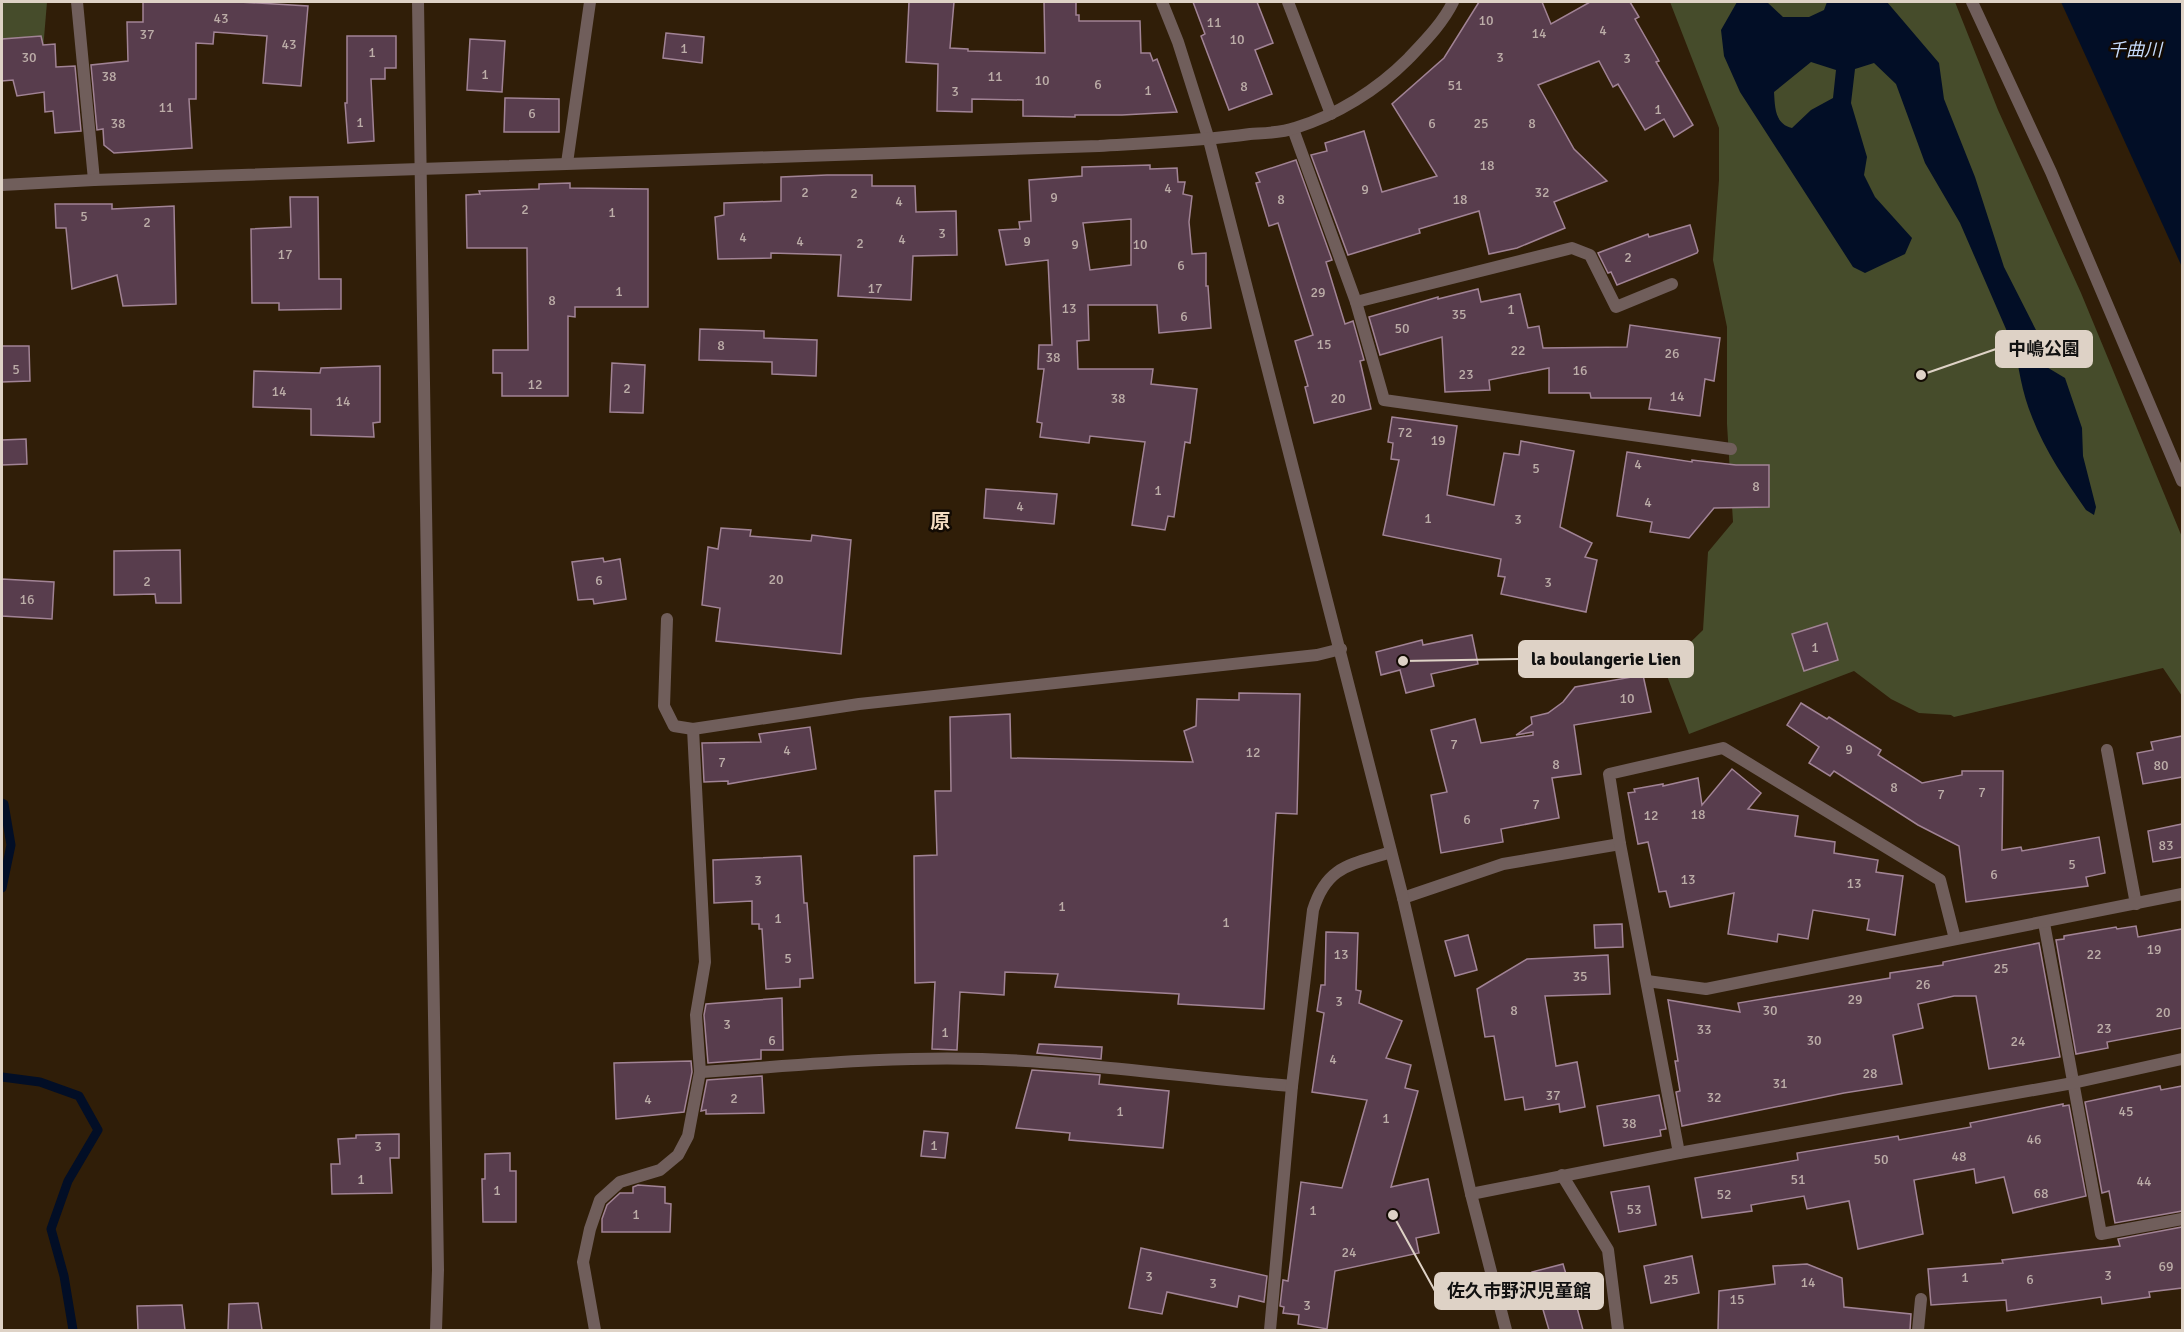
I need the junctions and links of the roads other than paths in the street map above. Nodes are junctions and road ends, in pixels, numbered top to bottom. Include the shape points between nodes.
1 (77, 2) edge
2 (418, 2) edge
3 (590, 2) edge
4 (1162, 2) edge
5 (1288, 2) edge
6 (1453, 2) edge
7 (1972, 2) edge
8 (1331, 114) junction
9 (1293, 129) junction
10 (1209, 140) junction
11 (567, 163) junction
12 (420, 169) junction
13 (94, 180) junction
14 (2, 185) edge
15 (1672, 284) dead end
16 (1356, 302) junction
17 (1731, 449) dead end
18 (2182, 481) edge
19 (667, 619) dead end
20 (1341, 648) junction
21 (693, 729) junction
22 (2107, 750) dead end
23 (1620, 844) junction
24 (1391, 852) junction
25 (2182, 894) edge
26 (1403, 898) junction
27 (2136, 904) junction
28 (2044, 923) junction
29 (1955, 939) junction
30 (1647, 981) junction
31 (2182, 1059) edge
32 (700, 1072) junction
33 (2073, 1083) junction
34 (1292, 1086) junction
35 (1679, 1153) junction
36 (1562, 1175) junction
37 (1471, 1194) junction
38 (2182, 1219) edge
39 (1921, 1299) dead end
40 (436, 1330) edge
41 (595, 1330) edge
42 (1270, 1330) edge
43 (1506, 1330) edge
44 (1618, 1330) edge
45 (1918, 1330) edge

1 - 13 street
2 - 12 street
3 - 11 street
4 - 10 street
5 - 8 street
6 - 8 street via 1423,43 1395,72
7 - 18 street via 2068,213
8 - 9 street
9 - 10 street
9 - 16 street
10 - 11 street
10 - 20 street
11 - 12 street
12 - 13 street
12 - 40 street
13 - 14 street
15 - 16 street via 1616,308 1590,255 1572,248
16 - 17 street via 1384,400
19 - 21 street via 664,706 674,726
20 - 21 street via 1306,656 859,704
20 - 24 street
21 - 32 street via 705,962 696,1015
22 - 27 street
23 - 26 street via 1503,864
23 - 29 street via 1609,774 1723,748 1940,880
23 - 30 street
24 - 26 street
24 - 34 street via 1348,866 1330,876 1319,892
25 - 27 street
26 - 37 street
27 - 28 street
28 - 29 street
28 - 33 street
29 - 30 street via 1706,989
30 - 35 street
31 - 33 street
32 - 34 street via 882,1060 982,1059
32 - 41 street via 688,1136 678,1155 660,1170 620,1182 600,1200 583,1262
33 - 35 street
33 - 38 street via 2101,1234
34 - 42 street
35 - 36 street
36 - 37 street
36 - 44 street via 1608,1250
37 - 43 street
39 - 45 street

